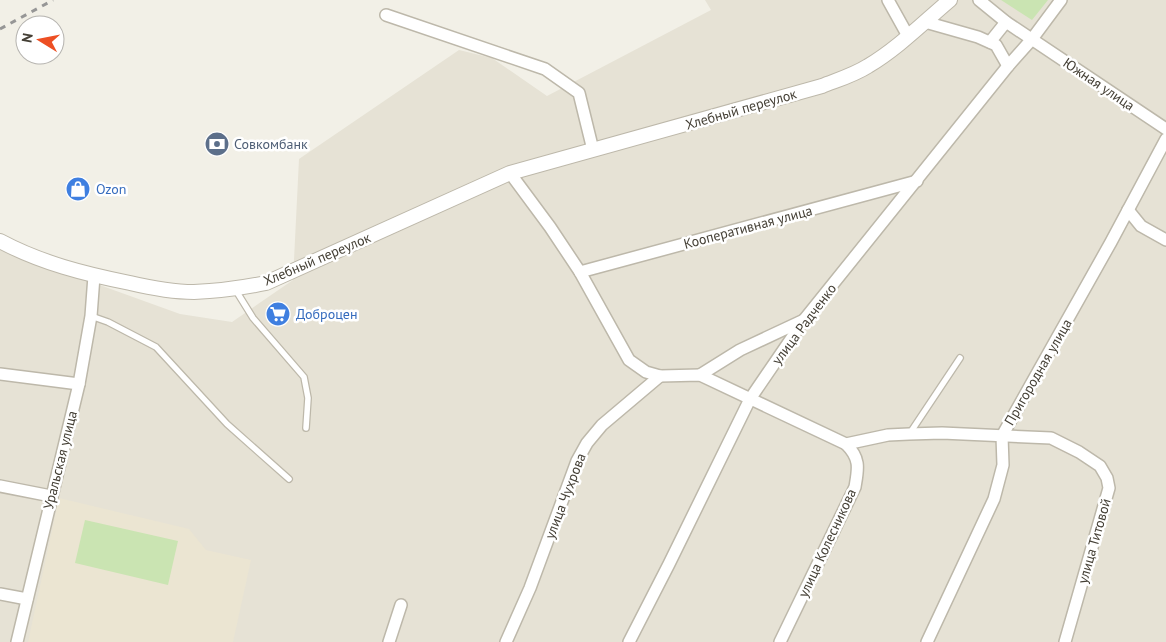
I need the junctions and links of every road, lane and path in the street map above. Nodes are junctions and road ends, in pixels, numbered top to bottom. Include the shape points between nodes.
1 (888, 0) edge
2 (950, 0) edge
3 (979, 0) edge
4 (1061, 0) edge
5 (386, 15) dead end
6 (925, 22) junction
7 (1006, 22) junction
8 (908, 36) junction
9 (1032, 39) junction
10 (990, 42) junction
11 (1008, 66) junction
12 (1166, 129) edge
13 (1166, 139) edge
14 (593, 150) junction
15 (510, 173) junction
16 (916, 182) junction
17 (1128, 210) junction
18 (1166, 240) edge
19 (0, 241) edge
20 (580, 272) junction
21 (94, 276) junction
22 (234, 289) junction
23 (91, 316) junction
24 (804, 320) junction
25 (960, 358) dead end
26 (0, 374) edge
27 (700, 375) junction
28 (660, 376) junction
29 (79, 384) junction
30 (750, 400) junction
31 (306, 428) dead end
32 (909, 434) junction
33 (1002, 436) junction
34 (846, 444) junction
35 (289, 479) dead end
36 (0, 486) edge
37 (51, 496) junction
38 (0, 594) edge
39 (27, 599) junction
40 (401, 605) dead end
41 (17, 642) edge
42 (390, 642) edge
43 (506, 642) edge
44 (629, 642) edge
45 (780, 642) edge
46 (927, 642) edge
47 (1065, 642) edge

1 - 8 street
2 - 6 street, Хлебный переулок
3 - 7 street, Южная улица
4 - 9 street
5 - 14 street via 544,69 579,93
6 - 8 street, Хлебный переулок
6 - 10 street
7 - 9 street, Южная улица
7 - 10 street
8 - 14 street, Хлебный переулок via 869,66 822,86
9 - 11 street, улица Радченко
9 - 12 street, Южная улица
10 - 11 street
11 - 16 street, улица Радченко
13 - 17 street, Пригородная улица
14 - 15 street, Хлебный переулок
15 - 20 street
15 - 22 street, Хлебный переулок via 290,273
16 - 20 street, Кооперативная улица
16 - 24 street, улица Радченко
17 - 18 street via 1141,226
17 - 33 street, Пригородная улица
19 - 21 street, Хлебный переулок via 34,257
20 - 28 street via 629,360 646,372
21 - 22 street, Хлебный переулок via 156,289 192,292
21 - 23 street, Уральская улица
22 - 31 lane via 253,318 304,377 308,398
23 - 29 street, Уральская улица
23 - 35 lane via 156,347 227,424
24 - 27 street via 740,350
24 - 30 street, улица Радченко
25 - 32 lane
26 - 29 street
27 - 28 street
27 - 30 street
28 - 43 street, улица Чухрова via 602,425 577,460 530,588
29 - 37 street, Уральская улица
30 - 34 street
30 - 44 street, улица Радченко
32 - 33 street, улица Титовой
32 - 34 street, улица Титовой
33 - 46 street, Пригородная улица via 1003,465 994,499
33 - 47 street, улица Титовой via 1051,438 1100,466 1107,478 1109,488
34 - 45 street, улица Колесникова via 857,458 855,488
36 - 37 street
37 - 39 street, Уральская улица
38 - 39 street
39 - 41 street, Уральская улица
40 - 42 street

